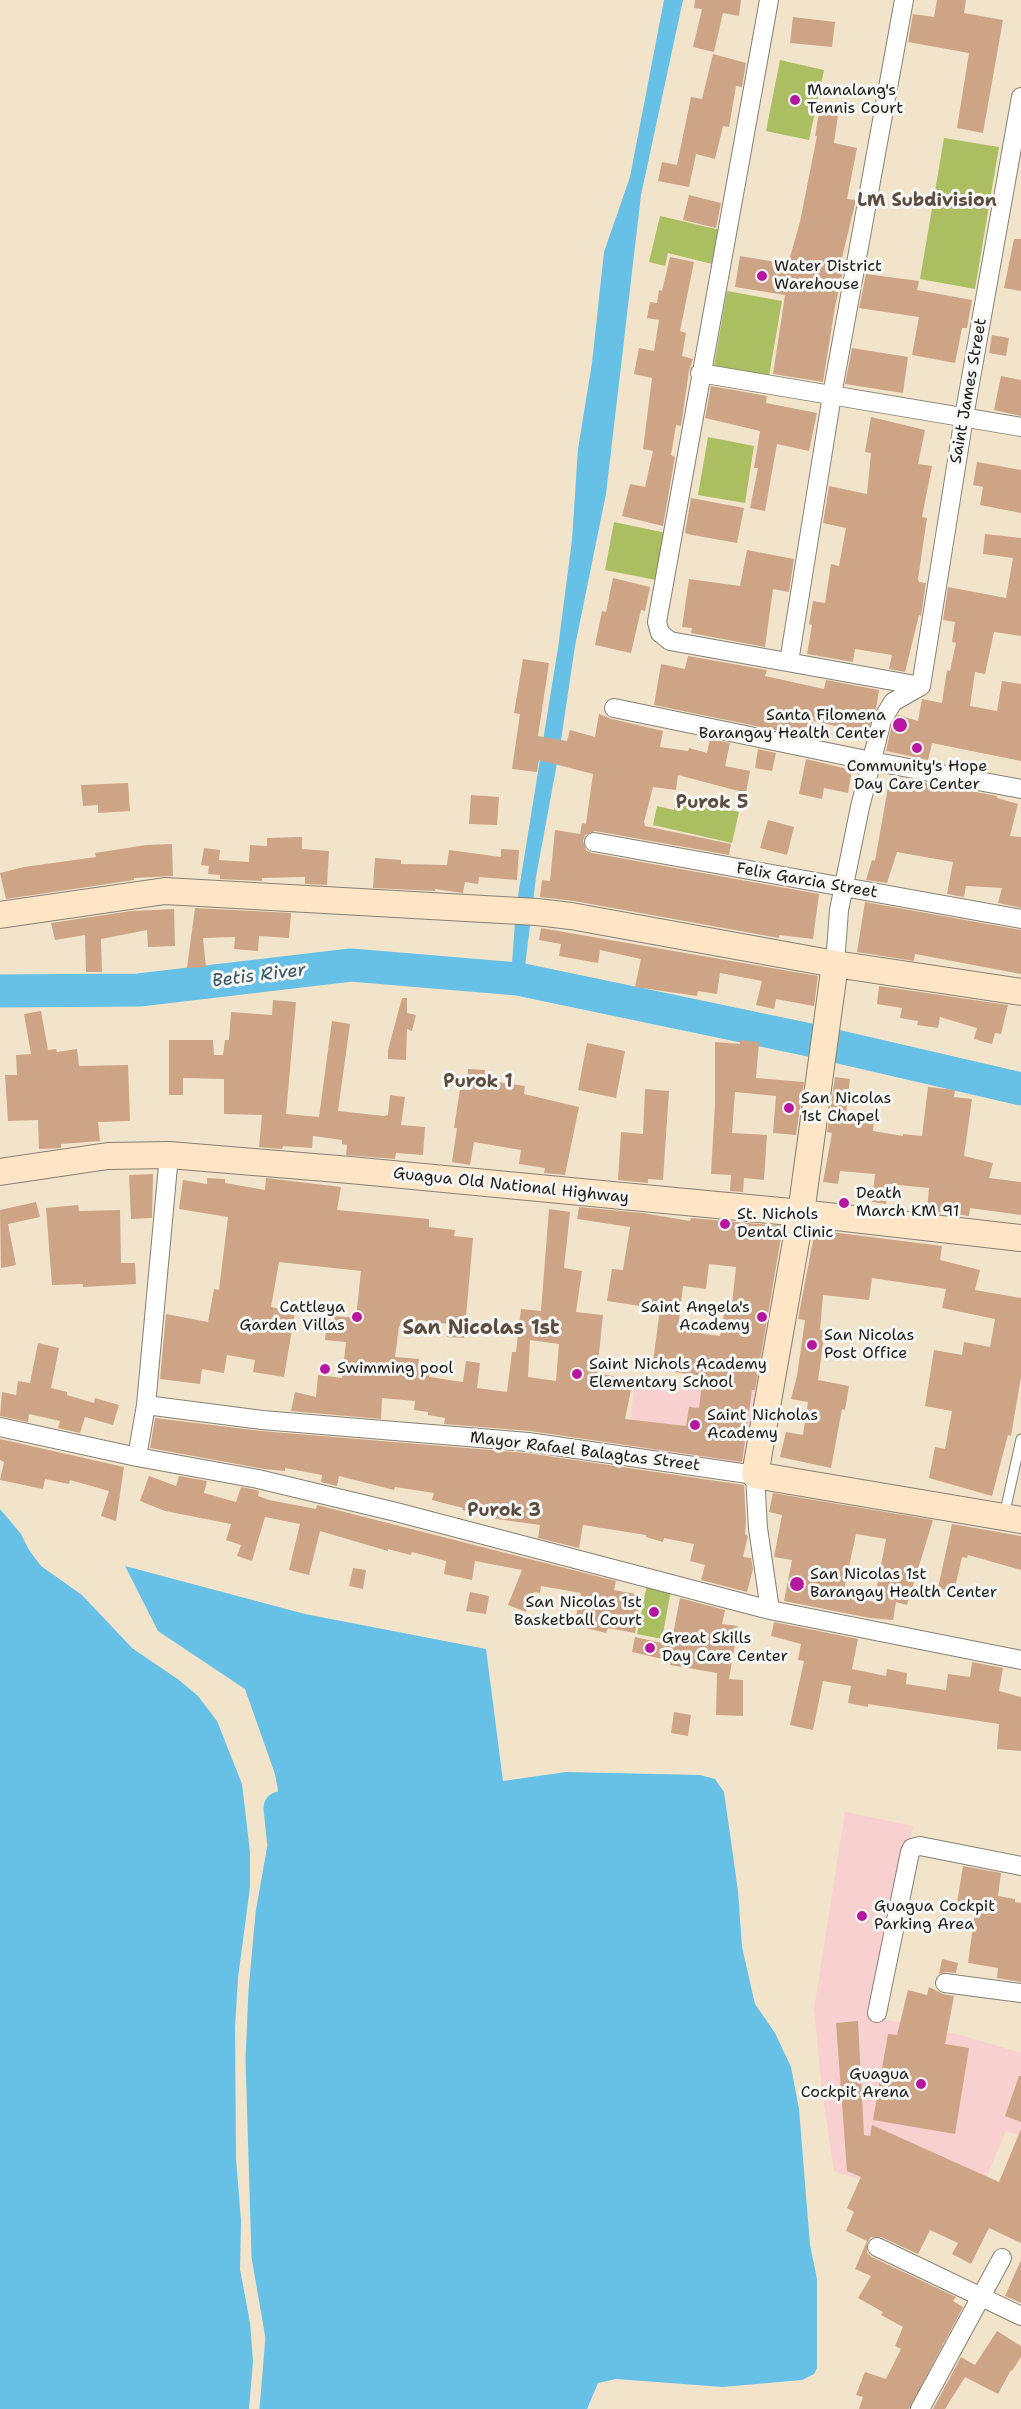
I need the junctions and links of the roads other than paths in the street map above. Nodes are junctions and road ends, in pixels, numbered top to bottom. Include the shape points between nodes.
1 (769, 0) edge
2 (904, 0) edge
3 (1021, 97) edge
4 (700, 373) junction
5 (832, 395) junction
6 (964, 417) junction
7 (1021, 427) edge
8 (789, 662) junction
9 (921, 686) junction
10 (614, 708) dead end
11 (871, 761) junction
12 (1021, 789) edge
13 (594, 842) dead end
14 (845, 889) junction
15 (0, 915) edge
16 (1021, 919) edge
17 (835, 964) junction
18 (1021, 992) edge
19 (169, 1155) junction
20 (0, 1172) edge
21 (801, 1214) junction
22 (1021, 1238) edge
23 (146, 1405) junction
24 (0, 1427) edge
25 (1021, 1439) edge
26 (137, 1457) junction
27 (755, 1475) junction
28 (1012, 1518) edge
29 (770, 1610) junction
30 (1021, 1660) edge
31 (1021, 1866) edge
32 (945, 1983) dead end
33 (1021, 1993) edge
34 (877, 2013) dead end
35 (878, 2247) dead end
36 (1002, 2258) dead end
37 (982, 2296) junction
38 (1021, 2316) edge
39 (920, 2409) edge

1 - 4 street
2 - 5 street
3 - 6 street, Saint James Street
4 - 5 street
4 - 8 street via 658,628 670,641
5 - 6 street
5 - 8 street
6 - 7 street
6 - 9 street, Saint James Street
8 - 9 street
9 - 11 street via 893,702 882,720
10 - 11 street
11 - 12 street
11 - 14 street
13 - 14 street, Felix Garcia Street
14 - 16 street, Felix Garcia Street
14 - 17 street
15 - 17 street via 165,891 537,912
17 - 18 street
17 - 21 street
19 - 20 street, Guagua Old National Highway via 108,1156
19 - 21 street, Guagua Old National Highway
19 - 23 street
21 - 22 street, Guagua Old National Highway
21 - 27 street
23 - 26 street
23 - 27 street, Mayor Rafael Balagtas Street via 262,1420 528,1442
24 - 26 street
25 - 28 lane
26 - 29 street via 258,1479 396,1512
27 - 28 street, Mayor Rafael Balagtas Street
27 - 29 street
29 - 30 street
31 - 34 street via 920,1846 912,1848
32 - 33 street
35 - 37 street
36 - 37 street
37 - 38 street
37 - 39 street

